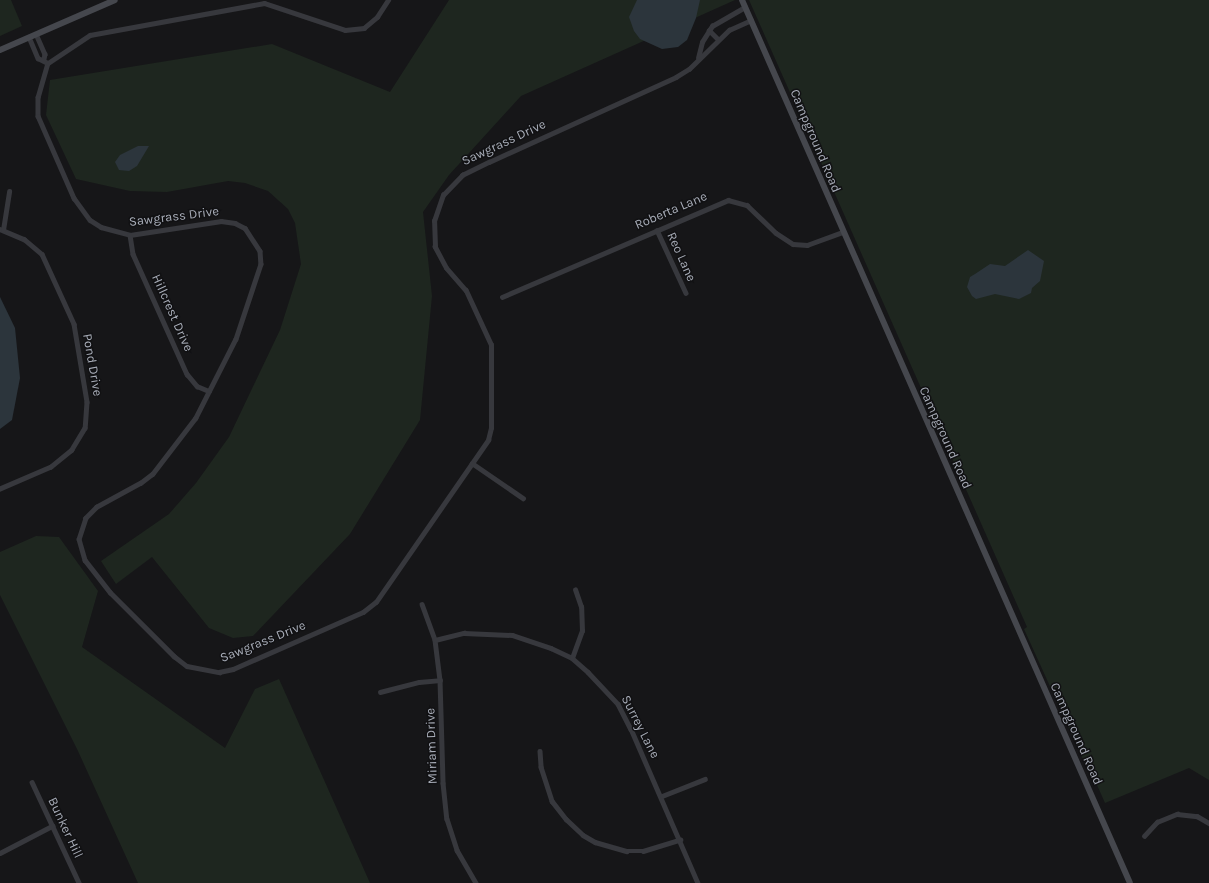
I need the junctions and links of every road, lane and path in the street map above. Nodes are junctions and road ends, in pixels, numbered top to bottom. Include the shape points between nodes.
1 (116, 0) edge
2 (388, 0) edge
3 (742, 0) edge
4 (745, 7) junction
5 (751, 20) junction
6 (709, 30) junction
7 (36, 34) junction
8 (29, 38) junction
9 (718, 39) junction
10 (0, 50) edge
11 (698, 58) junction
12 (44, 59) junction
13 (48, 64) junction
14 (10, 192) dead end
15 (1, 230) edge
16 (657, 230) junction
17 (842, 232) junction
18 (130, 235) junction
19 (686, 294) dead end
20 (502, 297) dead end
21 (209, 391) junction
22 (472, 463) junction
23 (0, 489) edge
24 (523, 498) dead end
25 (575, 590) dead end
26 (422, 604) dead end
27 (435, 640) junction
28 (572, 658) junction
29 (440, 680) junction
30 (380, 692) dead end
31 (540, 751) dead end
32 (705, 779) dead end
33 (32, 782) dead end
34 (662, 796) junction
35 (1209, 823) edge
36 (52, 826) junction
37 (1144, 836) dead end
38 (680, 840) junction
39 (0, 853) edge
40 (78, 883) edge
41 (476, 883) edge
42 (698, 883) edge
43 (1130, 883) edge

1 - 7 street
2 - 13 street via 377,17 364,28 345,30 264,2 90,35
3 - 4 street, Campground Road
4 - 5 street, Campground Road
4 - 6 street, Sawgrass Drive via 725,17
5 - 9 street, Sawgrass Drive via 729,30
5 - 17 street, Campground Road
6 - 9 street
6 - 11 street, Sawgrass Drive via 702,42
7 - 8 street
7 - 12 street via 45,54
8 - 10 street
8 - 12 street via 38,58
9 - 11 street, Sawgrass Drive
11 - 22 street, Sawgrass Drive via 689,69 676,77 462,175 443,194 434,221 435,247 446,268 466,290 491,345 492,354 491,428 488,440
12 - 13 street
13 - 18 street, Sawgrass Drive via 38,97 38,116 74,198 90,220 101,227
14 - 15 street
15 - 23 street, Pond Drive via 24,239 42,254 74,324 87,402 85,428 72,450 51,467
16 - 17 street, Roberta Lane via 728,200 747,205 776,233 793,244 808,245
16 - 19 street, Reo Lane
16 - 20 street, Roberta Lane
17 - 43 street, Campground Road
18 - 21 street, Hillcrest Drive via 133,254 187,374 197,386
18 - 21 street, Sawgrass Drive via 221,221 245,228 255,239 260,251 261,264 236,338
21 - 22 street, Sawgrass Drive via 196,418 153,474 97,507 86,518 79,539 85,560 110,592 174,656 187,666 206,672 233,669 363,612 376,602
22 - 24 street
25 - 28 street via 581,607 582,631
26 - 27 street, Miriam Drive
27 - 28 street, Surrey Lane via 464,633 512,635 532,640
27 - 29 street, Miriam Drive
28 - 34 street, Surrey Lane via 605,688 618,704
29 - 30 street via 419,682
29 - 41 street, Miriam Drive via 443,783 447,820 457,850
31 - 38 street via 541,767 552,801 583,835 595,842 627,851 643,851
32 - 34 street
33 - 36 street, Bunker Hill
34 - 38 street, Surrey Lane
35 - 37 street via 1197,816 1177,814 1157,822
36 - 39 street
36 - 40 street, Bunker Hill
38 - 42 street, Surrey Lane

